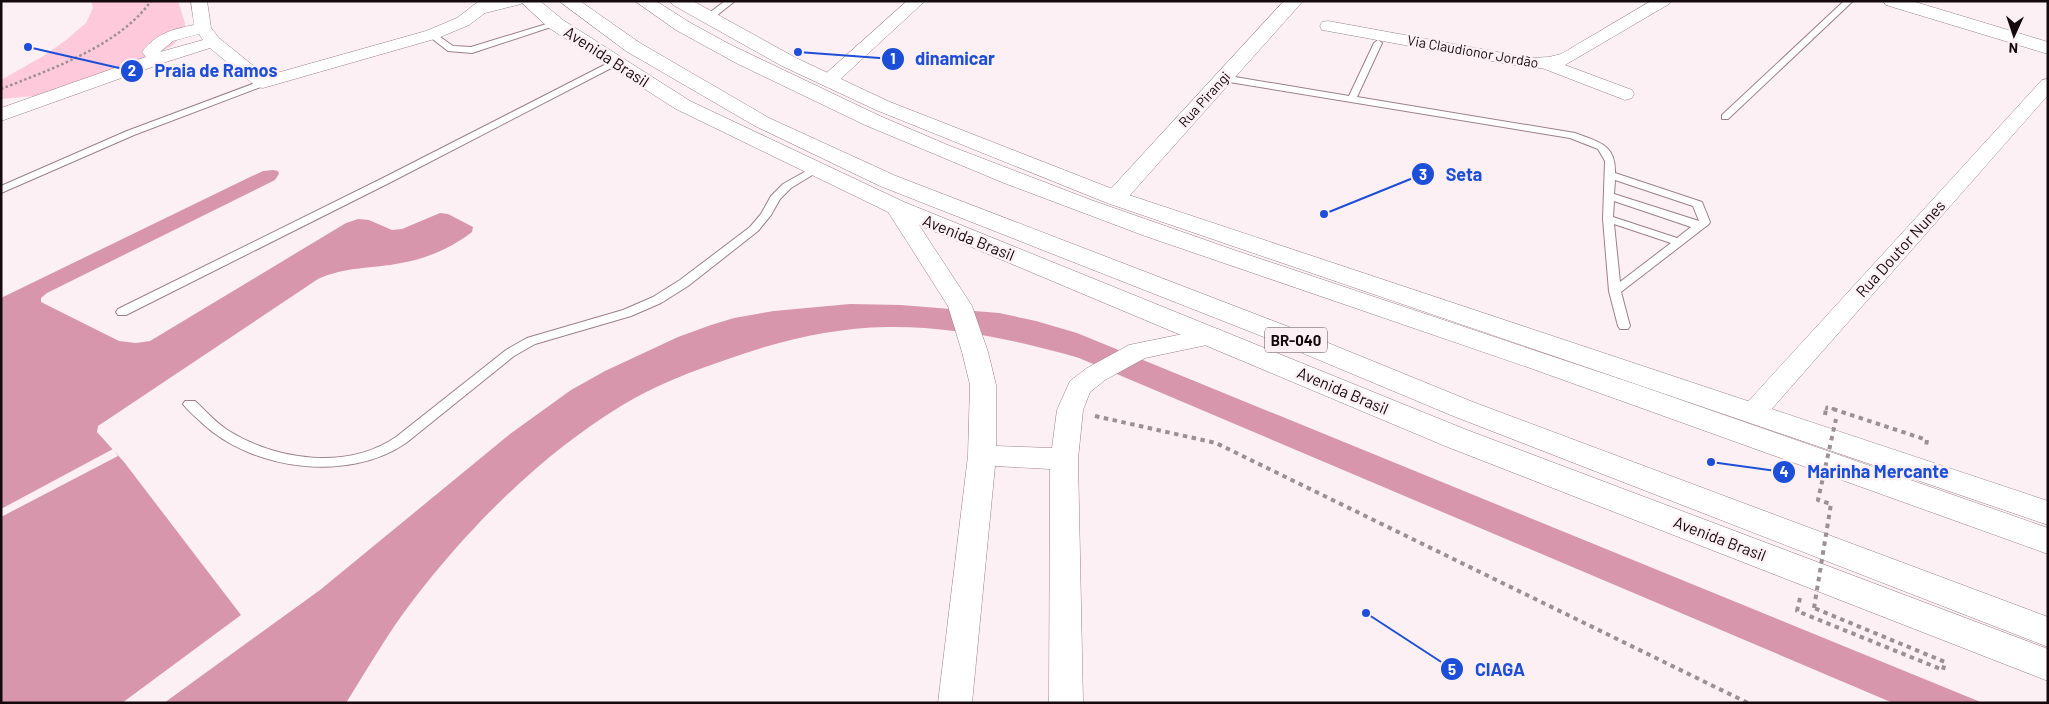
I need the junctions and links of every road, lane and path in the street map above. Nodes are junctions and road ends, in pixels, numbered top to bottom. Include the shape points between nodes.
1 (151, 1) edge
2 (199, 1) edge
3 (515, 1) edge
4 (528, 1) edge
5 (644, 1) edge
6 (662, 1) edge
7 (679, 1) edge
8 (731, 1) edge
9 (918, 1) edge
10 (1294, 1) edge
11 (1663, 1) edge
12 (1850, 1) edge
13 (1892, 1) edge
14 (485, 5) edge
15 (562, 13) edge
16 (708, 18) junction
17 (1328, 26) dead end
18 (430, 34) junction
19 (208, 35) junction
20 (1378, 43) dead end
21 (2048, 48) edge
22 (616, 62) junction
23 (1547, 64) junction
24 (1223, 78) junction
25 (828, 81) junction
26 (262, 83) junction
27 (2048, 84) edge
28 (1, 89) edge
29 (1624, 94) dead end
30 (1352, 99) junction
31 (1, 115) edge
32 (1726, 117) dead end
33 (815, 169) junction
34 (1610, 175) junction
35 (1, 190) edge
36 (1609, 196) junction
37 (1115, 198) junction
38 (896, 207) junction
39 (1608, 219) junction
40 (1699, 226) junction
41 (1678, 242) junction
42 (1615, 291) junction
43 (122, 312) dead end
44 (1624, 326) dead end
45 (1212, 336) junction
46 (190, 404) dead end
47 (1070, 410) junction
48 (1753, 413) junction
49 (1836, 418) dead end
50 (982, 456) junction
51 (1064, 459) junction
52 (2048, 512) edge
53 (2048, 541) edge
54 (1807, 571) junction
55 (2048, 632) edge
56 (2048, 665) edge
57 (955, 703) edge
58 (1066, 703) edge
59 (1748, 703) edge

1 - 28 path via 133,22 106,40
2 - 19 street
3 - 14 street
4 - 15 main road, Avenida Brasil
5 - 53 main road via 666,18 827,100 907,137 997,172 1130,222 1543,361
6 - 25 main road via 762,57
7 - 16 main road
8 - 16 lane
9 - 25 street
10 - 24 main road, Rua Pirangi
11 - 23 street, Via Claudionor Jordão via 1568,58
12 - 32 lane
13 - 21 main road
14 - 18 street via 468,18
15 - 18 lane via 472,50 451,49
15 - 22 main road, Avenida Brasil
15 - 55 main road, Avenida Brasil / BR-040 via 633,47 762,122 888,181 1463,409
16 - 25 main road
17 - 23 street, Via Claudionor Jordão
18 - 26 street
19 - 26 street
19 - 31 street via 160,58
20 - 30 lane
22 - 33 main road, Avenida Brasil via 683,105
22 - 43 lane
23 - 29 street
24 - 30 lane
24 - 37 main road, Rua Pirangi
25 - 37 main road
26 - 35 lane via 116,137
27 - 48 street, Rua Doutor Nunes
30 - 34 lane via 1572,135 1602,147 1610,161
33 - 38 main road, Avenida Brasil
33 - 46 lane via 787,186 754,230 684,283 627,313 524,345 382,453 354,460 321,462 264,454 223,433
34 - 36 lane
34 - 40 lane via 1698,204 1705,222
36 - 39 lane
36 - 40 lane
37 - 48 main road
38 - 45 main road, Avenida Brasil
38 - 50 street via 960,306 983,385
39 - 41 lane
39 - 42 lane
40 - 41 lane
41 - 42 lane
42 - 44 lane
45 - 47 street via 1138,351 1079,387
45 - 54 main road, Avenida Brasil via 1456,438
47 - 51 street
47 - 59 path via 1216,443
48 - 52 main road
49 - 54 path, bridge via 1818,500 1831,504 1814,608 1944,662 1943,670 1797,611
50 - 51 street
50 - 57 street
51 - 58 street
54 - 56 main road, Avenida Brasil

